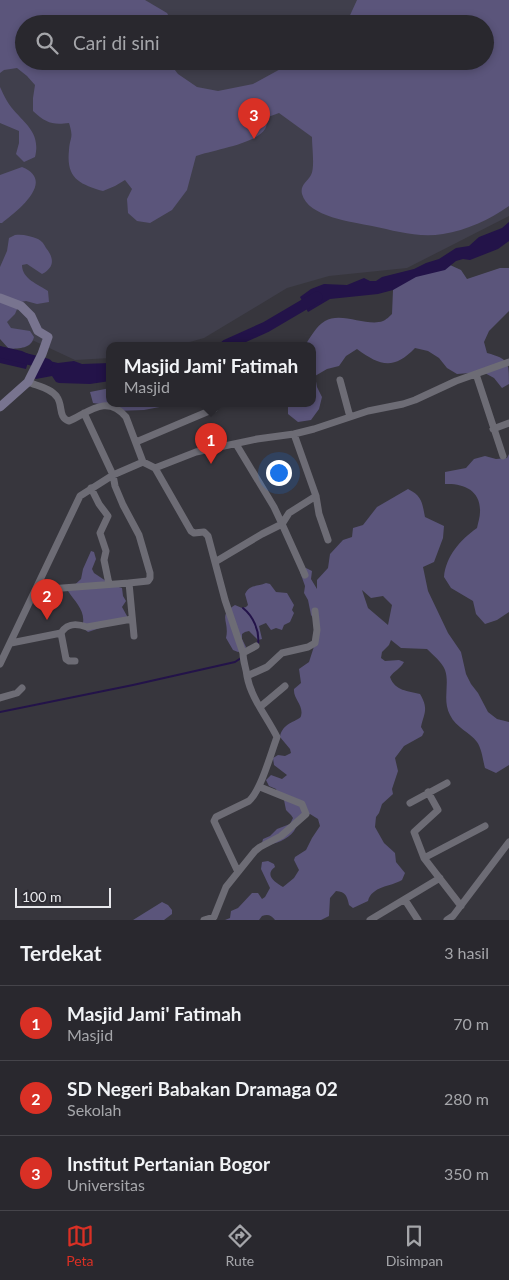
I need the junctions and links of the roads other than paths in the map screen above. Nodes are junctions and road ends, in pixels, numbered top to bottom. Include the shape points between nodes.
1 (0, 298) edge
2 (509, 362) edge
3 (476, 374) junction
4 (30, 380) junction
5 (340, 380) dead end
6 (106, 406) edge
7 (0, 407) edge
8 (109, 407) edge
9 (214, 409) dead end
10 (84, 413) junction
11 (350, 417) junction
12 (509, 424) edge
13 (493, 429) junction
14 (294, 434) junction
15 (136, 442) junction
16 (236, 444) junction
17 (503, 456) dead end
18 (143, 462) junction
19 (154, 468) junction
20 (113, 475) junction
21 (91, 488) junction
22 (316, 496) junction
23 (282, 524) junction
24 (328, 540) dead end
25 (215, 562) junction
26 (305, 575) dead end
27 (129, 583) junction
28 (109, 584) junction
29 (36, 590) junction
30 (315, 610) dead end
31 (132, 619) junction
32 (61, 633) junction
33 (134, 636) dead end
34 (10, 644) junction
35 (256, 646) dead end
36 (243, 656) junction
37 (75, 661) dead end
38 (0, 664) edge
39 (247, 676) junction
40 (285, 686) dead end
41 (22, 688) dead end
42 (0, 698) edge
43 (260, 707) junction
44 (447, 783) dead end
45 (260, 787) junction
46 (428, 792) junction
47 (410, 803) dead end
48 (485, 826) dead end
49 (509, 842) edge
50 (424, 858) junction
51 (238, 872) junction
52 (440, 878) junction
53 (404, 900) junction
54 (462, 906) junction
55 (452, 919) edge
56 (204, 920) edge
57 (370, 920) edge
58 (418, 920) edge

1 - 4 street via 21,306 31,316 38,331 48,337
2 - 3 street
3 - 11 street via 415,400
3 - 13 street
4 - 7 street
4 - 10 street via 57,396 66,420
5 - 11 street
6 - 10 street via 96,406
8 - 15 street via 126,417
9 - 15 street
10 - 20 street
11 - 14 street
12 - 13 street
13 - 17 street
14 - 16 street
14 - 22 street
15 - 18 street
16 - 19 street via 188,454
16 - 23 street
18 - 19 street
18 - 20 street
19 - 25 street via 191,531 204,532 208,536
20 - 21 street
20 - 27 street via 123,505 140,535 150,573 148,581
21 - 28 street via 108,516 100,533 106,551 104,560
21 - 29 street via 76,502
22 - 23 street via 289,513
22 - 24 street
23 - 25 street
23 - 26 street
25 - 36 street
27 - 28 street
27 - 31 street
28 - 29 street
29 - 34 street
30 - 39 street via 315,644 282,653 267,667
31 - 32 street via 87,627 71,625
31 - 33 street
32 - 34 street
32 - 37 street via 66,660
34 - 38 street
35 - 36 street
36 - 39 street
39 - 43 street
40 - 43 street
41 - 42 street
43 - 45 street via 277,737
44 - 46 street
45 - 51 street via 249,801 214,821
45 - 51 street via 302,804 306,814 281,836 260,847
46 - 47 street
46 - 50 street via 438,810 414,832
48 - 50 street
49 - 54 street
50 - 52 street
51 - 56 street via 226,887 214,917
52 - 53 street
52 - 54 street
53 - 57 street
53 - 58 street
54 - 55 street

